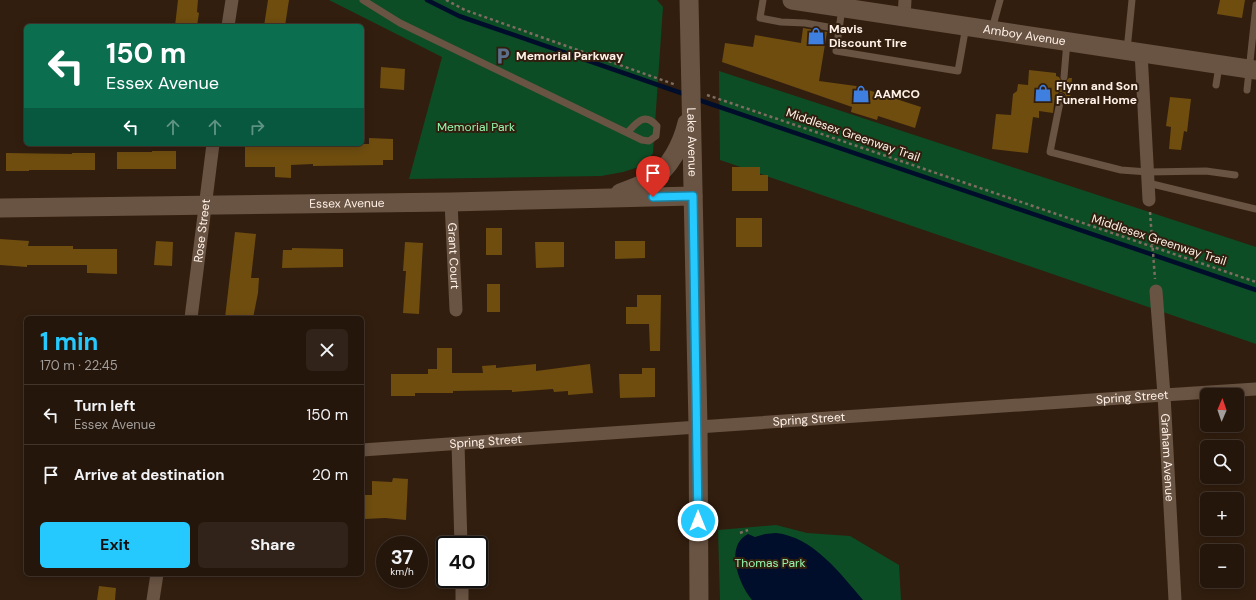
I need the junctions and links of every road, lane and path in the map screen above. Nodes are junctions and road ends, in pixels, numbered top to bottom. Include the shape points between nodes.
1 (232, 0) edge
2 (363, 0) edge
3 (446, 0) edge
4 (689, 0) edge
5 (763, 0) edge
6 (792, 0) edge
7 (1000, 0) edge
8 (1132, 0) edge
9 (1256, 5) edge
10 (842, 8) junction
11 (904, 8) edge
12 (228, 24) edge
13 (966, 26) junction
14 (839, 29) junction
15 (992, 30) junction
16 (1066, 41) junction
17 (1134, 51) junction
18 (1219, 64) junction
19 (1253, 69) edge
20 (1064, 77) dead end
21 (677, 85) dead end
22 (1216, 85) dead end
23 (1247, 90) dead end
24 (704, 94) dead end
25 (1061, 97) dead end
26 (690, 112) junction
27 (628, 132) dead end
28 (213, 146) edge
29 (1235, 175) dead end
30 (1148, 178) junction
31 (693, 196) junction
32 (607, 198) junction
33 (1149, 200) joint
34 (451, 202) junction
35 (205, 205) junction
36 (0, 208) edge
37 (1256, 209) edge
38 (1256, 282) edge
39 (1156, 291) joint
40 (456, 310) dead end
41 (191, 316) edge
42 (1256, 389) edge
43 (1164, 395) junction
44 (698, 426) junction
45 (458, 444) junction
46 (364, 450) edge
47 (748, 530) dead end
48 (740, 533) dead end
49 (461, 536) edge
50 (157, 576) edge
51 (462, 588) edge
52 (153, 600) edge
53 (462, 600) edge
54 (699, 600) edge
55 (1175, 600) edge

1 - 12 street
2 - 27 lane via 400,23
3 - 21 path via 465,10
4 - 26 street, Lake Avenue
5 - 14 lane via 760,18
6 - 10 street, Amboy Avenue
7 - 15 lane
8 - 17 lane
9 - 19 lane
10 - 11 street, Amboy Avenue
10 - 14 lane
11 - 13 street, Amboy Avenue
13 - 14 lane via 958,72 836,52
13 - 15 street, Amboy Avenue
15 - 16 street, Amboy Avenue
16 - 17 street, Amboy Avenue
16 - 20 lane
17 - 18 street, Amboy Avenue
17 - 30 street
18 - 19 street, Amboy Avenue
18 - 22 lane
19 - 23 lane
24 - 38 path, Middlesex Greenway Trail
25 - 30 lane via 1050,152
26 - 31 street, Lake Avenue
26 - 32 street via 676,152 664,168 638,187
28 - 35 street, Rose Street
29 - 30 lane via 1206,171
30 - 33 street
30 - 37 lane
31 - 32 street, Essex Avenue
31 - 44 street, Lake Avenue
32 - 34 street, Essex Avenue
33 - 39 path
34 - 35 street, Essex Avenue
34 - 40 street, Grant Court
35 - 36 street, Essex Avenue
35 - 41 street, Rose Street
39 - 43 street, Graham Avenue
42 - 43 street, Spring Street
43 - 44 street, Spring Street
43 - 55 street, Graham Avenue
44 - 45 street, Spring Street
44 - 54 street, Lake Avenue
45 - 46 street, Spring Street
45 - 49 street
47 - 48 path
50 - 52 street
51 - 53 street

